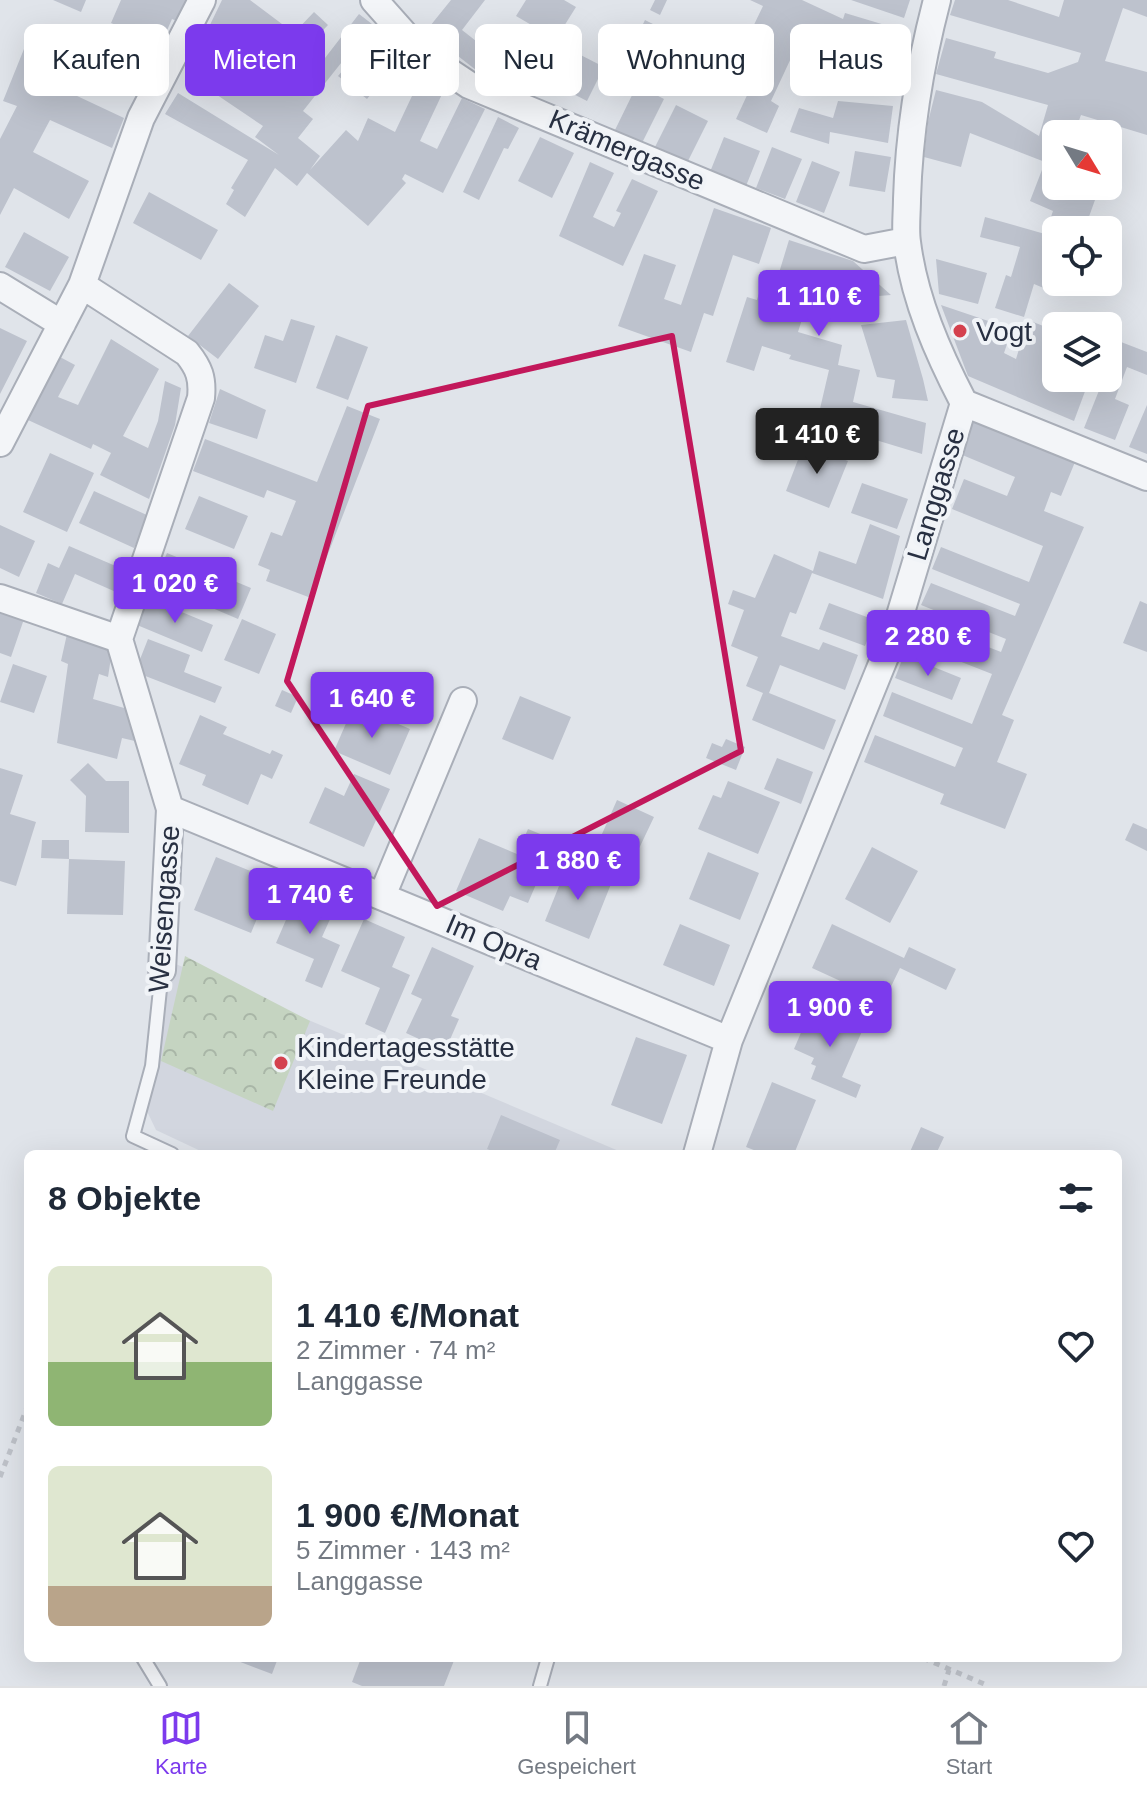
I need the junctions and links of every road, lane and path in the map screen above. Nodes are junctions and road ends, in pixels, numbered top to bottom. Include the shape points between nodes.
1 (202, 0) edge
2 (374, 0) edge
3 (937, 0) edge
4 (906, 241) junction
5 (82, 285) junction
6 (0, 286) edge
7 (62, 324) junction
8 (964, 403) junction
9 (0, 443) edge
10 (1147, 477) edge
11 (0, 598) edge
12 (119, 639) junction
13 (463, 701) dead end
14 (170, 809) junction
15 (382, 896) junction
16 (162, 970) joint
17 (729, 1040) junction
18 (163, 1150) edge
19 (698, 1150) edge
20 (24, 1415) edge
21 (0, 1477) edge
22 (145, 1662) edge
23 (547, 1662) edge
24 (932, 1662) edge
25 (949, 1670) junction
26 (160, 1686) edge
27 (540, 1686) edge
28 (944, 1686) edge
29 (989, 1686) edge

1 - 5 street via 141,118
2 - 4 street, Krämergasse via 421,53 469,85 864,249
3 - 4 street, Langgasse via 922,57 908,169
4 - 8 street, Langgasse via 940,355
5 - 7 street
5 - 12 street via 187,353 199,368 202,383
6 - 7 street
7 - 9 street
8 - 10 street
8 - 17 street, Langgasse via 895,632
11 - 12 street
12 - 14 street, Weisengasse
13 - 15 street
14 - 15 street, Im Opra
14 - 16 street, Weisengasse
15 - 17 street, Im Opra
16 - 18 lane, Weisengasse via 152,1066 133,1136
17 - 19 street, Langgasse
20 - 21 path
22 - 26 lane
23 - 27 lane
24 - 25 path
25 - 28 path
25 - 29 path

